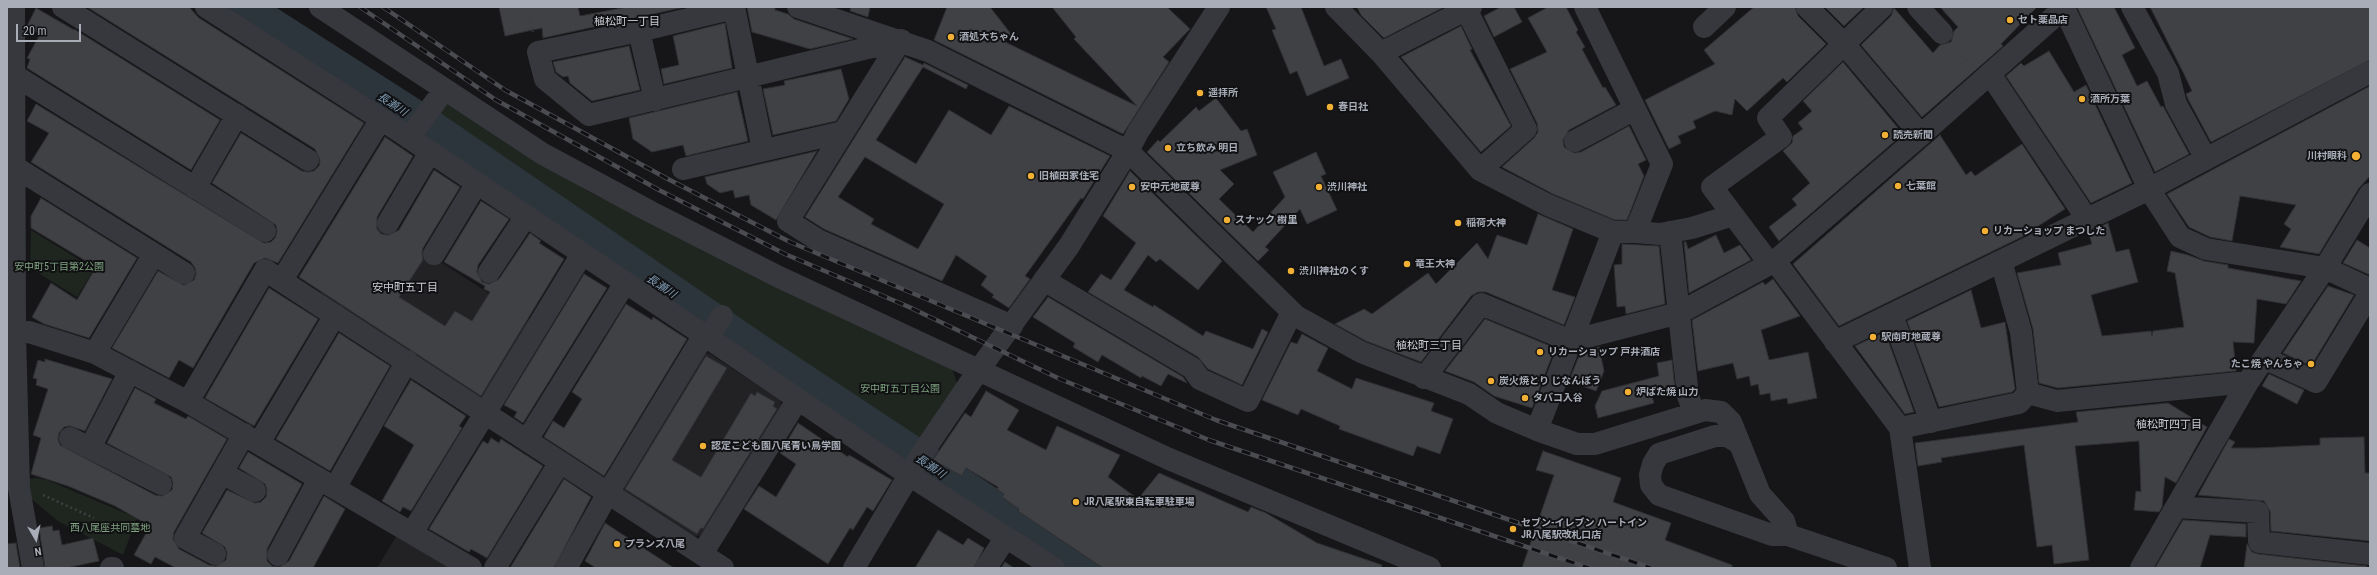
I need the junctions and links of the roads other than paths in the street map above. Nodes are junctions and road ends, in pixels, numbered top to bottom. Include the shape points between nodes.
1 (14, 7) edge
2 (63, 7) edge
3 (206, 7) edge
4 (320, 7) edge
5 (734, 7) edge
6 (798, 7) edge
7 (1219, 7) edge
8 (1336, 7) edge
9 (1585, 7) edge
10 (1725, 7) edge
11 (1807, 7) edge
12 (1882, 7) edge
13 (1918, 7) edge
14 (2132, 7) edge
15 (1467, 8) edge
16 (2064, 8) edge
17 (840, 14) edge
18 (1704, 27) dead end
19 (639, 31) junction
20 (1942, 33) road end
21 (901, 40) junction
22 (1844, 44) junction
23 (1381, 53) junction
24 (2370, 72) edge
25 (14, 76) junction
26 (1987, 77) junction
27 (749, 78) junction
28 (444, 90) junction
29 (655, 100) junction
30 (1635, 109) junction
31 (237, 115) junction
32 (381, 119) junction
33 (416, 129) junction
34 (843, 132) junction
35 (1921, 136) junction
36 (1575, 141) dead end
37 (763, 150) junction
38 (1128, 151) junction
39 (430, 152) junction
40 (2206, 159) junction
41 (308, 160) dead end
42 (15, 167) junction
43 (683, 169) dead end
44 (1480, 170) junction
45 (477, 183) junction
46 (195, 188) junction
47 (2149, 189) junction
48 (2370, 194) edge
49 (1733, 214) junction
50 (526, 216) junction
51 (2087, 219) junction
52 (388, 223) dead end
53 (266, 232) dead end
54 (1613, 232) junction
55 (1635, 232) junction
56 (1670, 232) junction
57 (154, 254) junction
58 (434, 254) dead end
59 (582, 254) junction
60 (2001, 261) junction
61 (1772, 263) junction
62 (2325, 268) junction
63 (184, 272) dead end
64 (489, 272) dead end
65 (282, 280) junction
66 (1044, 280) junction
67 (625, 283) junction
68 (2370, 289) edge
69 (2370, 293) edge
70 (1292, 312) junction
71 (1679, 313) junction
72 (336, 315) junction
73 (1892, 315) junction
74 (1012, 326) junction
75 (713, 328) junction
76 (11, 331) edge
77 (1571, 341) junction
78 (1835, 342) junction
79 (95, 353) junction
80 (2264, 358) junction
81 (407, 361) junction
82 (130, 371) junction
83 (978, 371) junction
84 (12, 374) edge
85 (1424, 378) junction
86 (2248, 382) junction
87 (2028, 394) junction
88 (798, 399) junction
89 (188, 402) junction
90 (1694, 412) junction
91 (486, 413) junction
92 (1931, 422) junction
93 (1900, 428) junction
94 (1538, 430) junction
95 (70, 438) dead end
96 (251, 439) junction
97 (527, 440) junction
98 (1739, 443) junction
99 (90, 448) junction
100 (560, 462) junction
101 (914, 466) junction
102 (222, 473) junction
103 (327, 483) junction
104 (161, 484) dead end
105 (255, 491) dead end
106 (608, 493) junction
107 (1760, 494) junction
108 (15, 496) edge
109 (2176, 507) junction
110 (1739, 523) junction
111 (412, 533) junction
112 (1788, 534) junction
113 (1006, 537) junction
114 (215, 554) dead end
115 (702, 554) junction
116 (2370, 554) edge
117 (278, 555) dead end
118 (33, 568) edge
119 (471, 568) edge
120 (495, 568) edge
121 (566, 568) edge
122 (723, 568) edge
123 (854, 568) edge
124 (986, 568) edge
125 (1054, 568) edge
126 (1430, 568) edge
127 (1886, 568) edge
128 (1920, 568) edge
129 (2141, 568) edge

1 - 25 street
2 - 31 street
3 - 32 street
4 - 28 street
5 - 19 street
5 - 27 street
6 - 17 street
7 - 38 street
8 - 23 street
9 - 30 street
10 - 18 street
11 - 22 street
12 - 22 street
13 - 20 street
14 - 40 street via 2168,73 2176,104
15 - 23 street
15 - 44 street via 1526,129
16 - 26 street
16 - 47 street
17 - 21 street
19 - 29 street
19 - 29 street via 538,52 545,79 590,115
21 - 27 street
21 - 34 street
21 - 38 street
22 - 35 street
22 - 49 street via 1768,118 1782,137 1712,187
23 - 44 street
24 - 40 street
25 - 42 street
25 - 46 street
26 - 35 street
26 - 51 street
27 - 29 street
27 - 37 street
28 - 33 street
28 - 83 street via 543,154 650,212 779,277
30 - 36 street
30 - 55 street via 1662,164
31 - 41 street
31 - 46 street
32 - 33 street
32 - 65 street
33 - 39 street
34 - 37 street
34 - 74 street via 788,221 818,240
35 - 61 street
37 - 43 street
38 - 66 street via 1069,246
38 - 70 street
39 - 45 street
39 - 52 street
40 - 47 street
42 - 57 street
42 - 76 street
44 - 54 street via 1548,205
45 - 50 street
45 - 58 street
46 - 53 street
47 - 51 street
47 - 62 street via 2180,237 2206,249
48 - 62 street
49 - 56 street via 1692,228
49 - 61 street
50 - 59 street
50 - 64 street
51 - 60 street
54 - 55 street
54 - 77 street
55 - 56 street
56 - 71 street
57 - 63 street
57 - 79 street
59 - 67 street
59 - 91 street
60 - 73 street
60 - 87 street via 2022,332
61 - 71 street
61 - 78 street
62 - 68 street
62 - 80 street
65 - 72 street
65 - 89 street via 265,270
66 - 70 street via 1192,368 1200,378 1248,401
66 - 74 street
67 - 75 street
67 - 97 street
69 - 80 street via 2316,382
70 - 85 street via 1361,352
71 - 77 street
71 - 90 street via 1688,396
72 - 81 street
72 - 96 street
73 - 78 street
73 - 92 street
74 - 83 street
75 - 88 street
75 - 106 street
76 - 79 street via 30,332
76 - 84 street
77 - 85 street via 1481,304
77 - 94 street
78 - 93 street
79 - 82 street
80 - 86 street
81 - 91 street
81 - 103 street
82 - 89 street
82 - 99 street
83 - 101 street
83 - 126 street via 1169,460
84 - 108 street
85 - 94 street via 1469,394 1497,413
86 - 87 street via 2057,401
86 - 109 street
87 - 92 street via 2018,403
88 - 101 street
88 - 115 street
89 - 96 street
90 - 94 street via 1595,444 1576,444
90 - 98 street via 1721,412 1731,422
91 - 97 street
91 - 111 street
92 - 93 street
93 - 128 street
95 - 99 street
96 - 102 street
96 - 103 street
97 - 100 street
98 - 107 street
98 - 110 street via 1727,436 1715,436 1659,454 1650,475 1652,485 1659,495
99 - 104 street
100 - 106 street
100 - 120 street
101 - 113 street
101 - 123 street
102 - 105 street
102 - 114 street via 185,538
103 - 111 street
103 - 117 street
106 - 115 street
106 - 121 street
107 - 110 street via 1761,504 1757,512
107 - 112 street via 1784,520
108 - 118 street
109 - 116 street via 2258,512 2259,542
109 - 129 street
110 - 112 street via 1772,534
111 - 119 street
112 - 127 street
113 - 124 street
113 - 125 street
115 - 122 street

